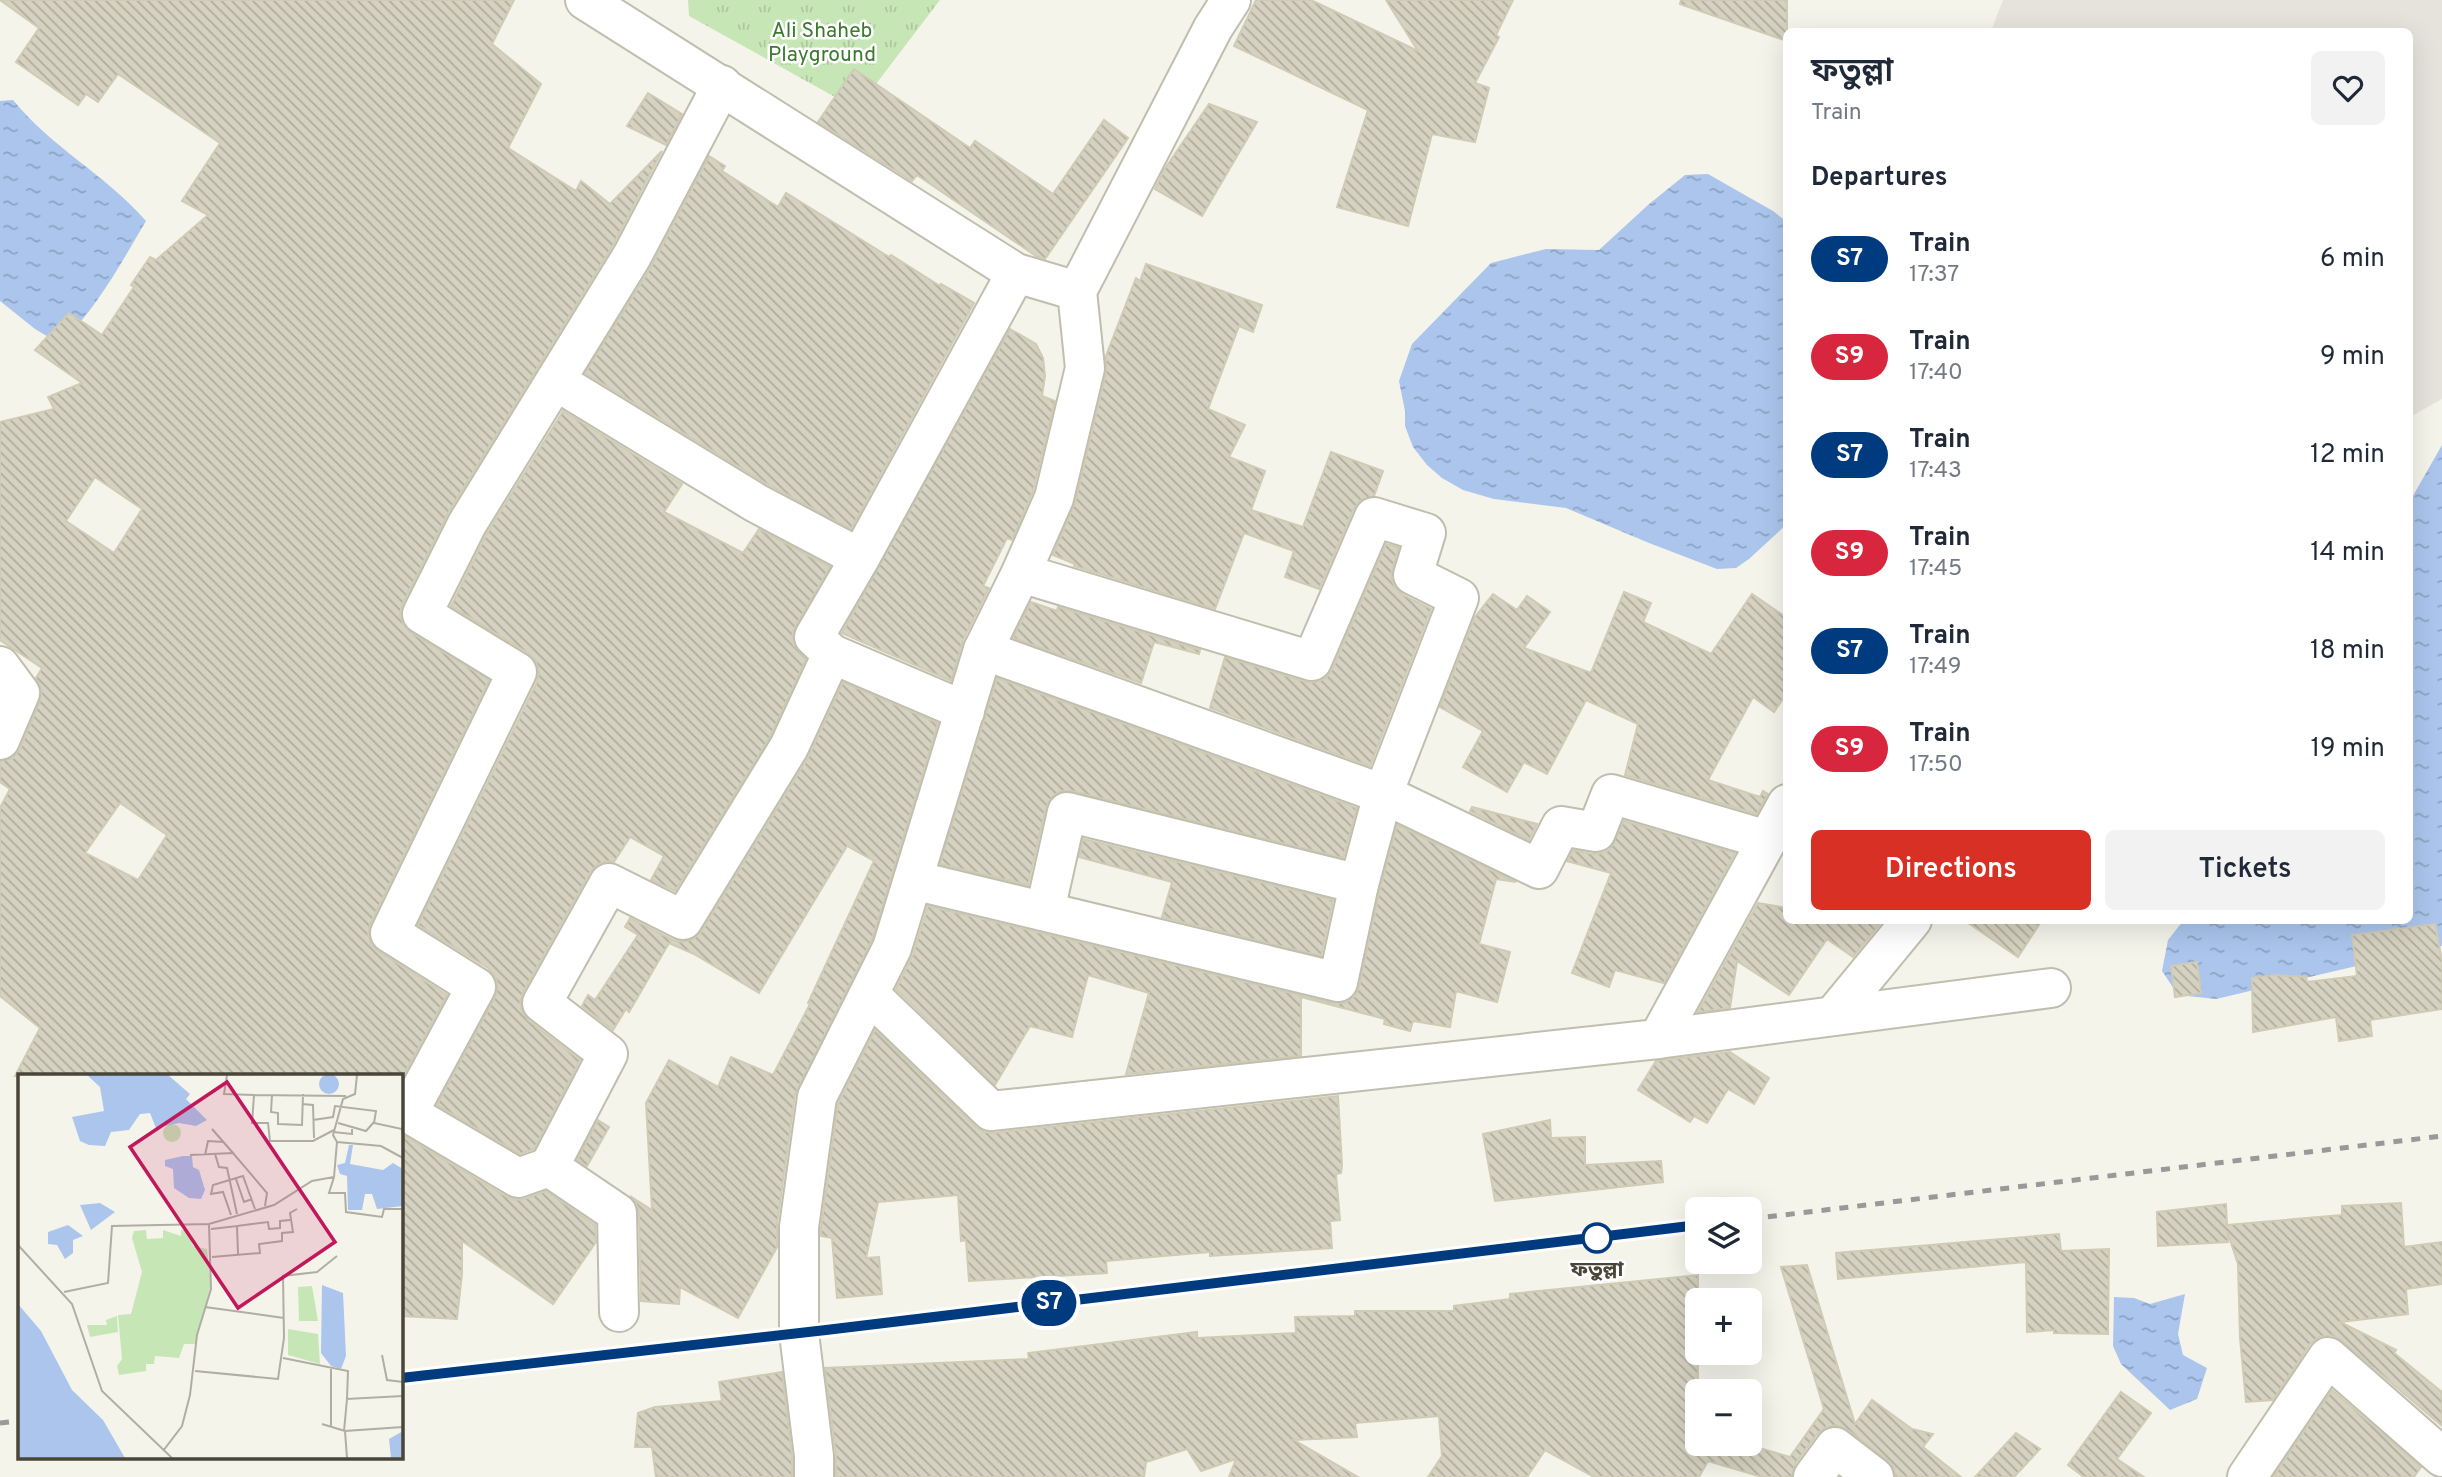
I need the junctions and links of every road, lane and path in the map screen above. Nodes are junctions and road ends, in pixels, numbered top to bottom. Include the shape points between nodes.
1 (585, 0) edge
2 (1231, 0) edge
3 (722, 85) junction
4 (1016, 273) junction
5 (1077, 291) junction
6 (556, 381) junction
7 (860, 558) junction
8 (1021, 573) junction
9 (983, 650) junction
10 (832, 654) junction
11 (0, 666) edge
12 (965, 711) junction
13 (0, 740) edge
14 (1382, 794) junction
15 (1783, 811) edge
16 (1767, 840) junction
17 (913, 880) junction
18 (1359, 884) junction
19 (1045, 911) junction
20 (1910, 924) edge
21 (2051, 988) dead end
22 (870, 995) junction
23 (1833, 1016) junction
24 (1658, 1039) junction
25 (550, 1167) junction
26 (620, 1312) dead end
27 (2442, 1457) edge
28 (814, 1477) edge
29 (1813, 1477) edge
30 (1874, 1477) edge
31 (2247, 1477) edge

1 - 3 street
2 - 5 street
3 - 4 street
3 - 6 street via 632,256
4 - 5 street
4 - 7 street
5 - 8 street via 1085,368 1054,498
6 - 7 street via 756,503
6 - 25 street via 467,524 422,614 517,672 390,933 476,987 408,1113 518,1178
7 - 10 street via 814,637
8 - 9 street
8 - 14 street via 1312,661 1374,517 1426,533 1413,575 1459,598
9 - 12 street
9 - 14 street
10 - 12 street
10 - 25 street via 789,747 683,920 609,883 542,1003 608,1054
11 - 13 street via 20,693
12 - 17 street
14 - 16 street via 1539,869 1561,826 1596,832 1611,794
14 - 18 street
15 - 16 street
16 - 24 street
17 - 19 street
17 - 22 street via 892,948
18 - 19 street via 1338,982
18 - 19 street via 1067,812
20 - 23 street
21 - 23 street
22 - 24 street via 991,1111
22 - 28 street via 817,1097 799,1227 799,1333
23 - 24 street
25 - 26 street via 617,1213
27 - 31 street via 2328,1357
29 - 30 street via 1835,1447

